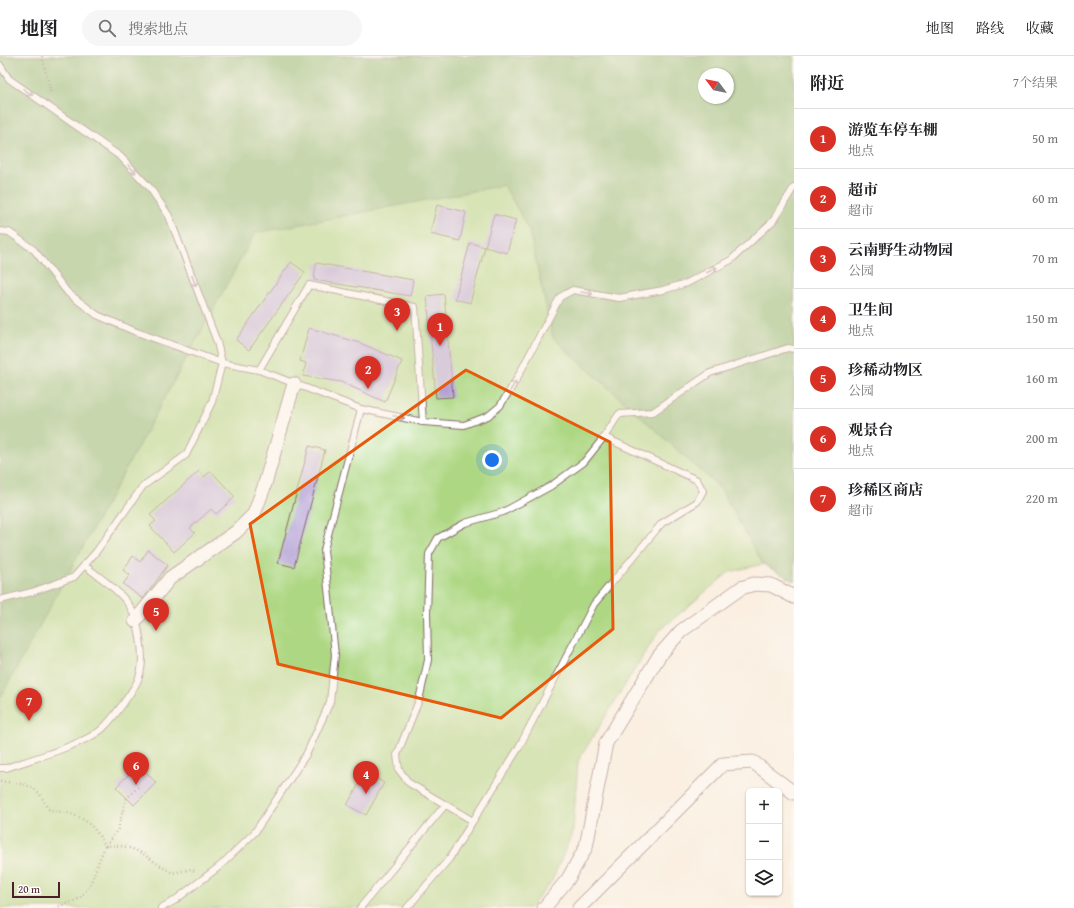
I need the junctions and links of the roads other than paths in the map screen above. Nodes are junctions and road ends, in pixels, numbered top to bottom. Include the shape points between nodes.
1 (0, 66) edge
2 (794, 187) edge
3 (0, 231) edge
4 (794, 349) edge
5 (222, 362) junction
6 (259, 370) junction
7 (294, 384) junction
8 (361, 409) junction
9 (423, 422) junction
10 (604, 437) junction
11 (84, 566) junction
12 (794, 597) edge
13 (0, 600) edge
14 (135, 621) junction
15 (0, 768) edge
16 (794, 793) edge
17 (445, 804) junction
18 (473, 821) junction
19 (161, 908) edge
20 (360, 908) edge
21 (407, 908) edge
22 (544, 908) edge
23 (578, 908) edge

1 -> 5 lane via 9,79 120,157 150,188 169,216
9 -> 2 lane via 464,425 488,416 500,406 560,297 573,290 619,298 687,283 731,260 773,221
3 - 5 lane via 8,232 34,250 68,294 97,315
4 - 10 lane via 788,348 710,373 653,412 619,414
5 - 6 lane
5 - 11 lane via 212,402 186,455 143,486
6 - 7 lane
6 - 9 lane via 309,285 414,307
7 - 8 lane
7 - 14 street via 254,514 236,532 170,578
8 -> 9 lane
8 - 19 lane via 324,550 335,655 330,702 307,753 255,832 220,866
10 - 17 lane via 584,462 551,486 503,512 465,523 438,538 429,554 428,660 419,700 397,755 399,770 409,783
10 - 18 lane via 697,480 703,491 697,502 662,523 594,604 518,749
11 - 13 lane via 74,577
11 - 14 lane via 127,601
12 - 22 street via 771,585 754,584 741,588 680,631 659,656 606,743 586,847 568,879
14 - 15 lane via 142,662 139,677 102,729 89,737 45,754
16 - 23 street via 753,762 723,764
17 - 18 lane
17 - 20 lane
18 - 21 lane via 450,859

